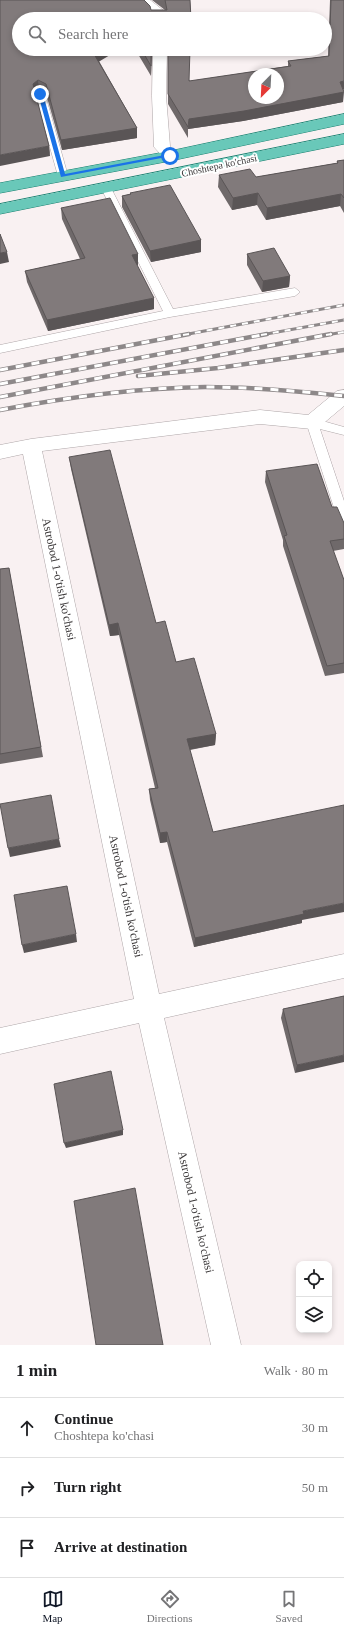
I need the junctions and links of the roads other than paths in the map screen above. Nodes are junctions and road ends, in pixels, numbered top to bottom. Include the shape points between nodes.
1 (141, 0) edge
2 (156, 12) edge
3 (160, 56) edge
4 (40, 94) edge
5 (344, 119) edge
6 (344, 139) edge
7 (170, 156) junction
8 (63, 176) junction
9 (0, 188) edge
10 (106, 188) junction
11 (0, 209) edge
12 (295, 292) dead end
13 (170, 313) junction
14 (0, 349) edge
15 (344, 396) edge
16 (312, 422) junction
17 (344, 431) edge
18 (31, 446) junction
19 (0, 452) edge
20 (344, 520) edge
21 (344, 966) edge
22 (149, 1008) junction
23 (0, 1041) edge
24 (226, 1345) edge

1 - 2 street
3 - 7 street via 158,96 162,147
4 - 8 lane
5 - 7 main road, Choshtepa ko'chasi
6 - 10 main road, Choshtepa ko'chasi
7 - 8 main road, Choshtepa ko'chasi
8 - 9 main road, Choshtepa ko'chasi
10 - 11 main road, Choshtepa ko'chasi
10 - 13 lane
12 - 13 lane
13 - 14 lane
15 - 16 street
16 - 17 lane
16 - 18 street via 260,417
16 - 20 lane
18 - 19 street
18 - 22 street, Astrobod 1-o'tish ko'chasi
21 - 22 street
22 - 23 street
22 - 24 street, Astrobod 1-o'tish ko'chasi

